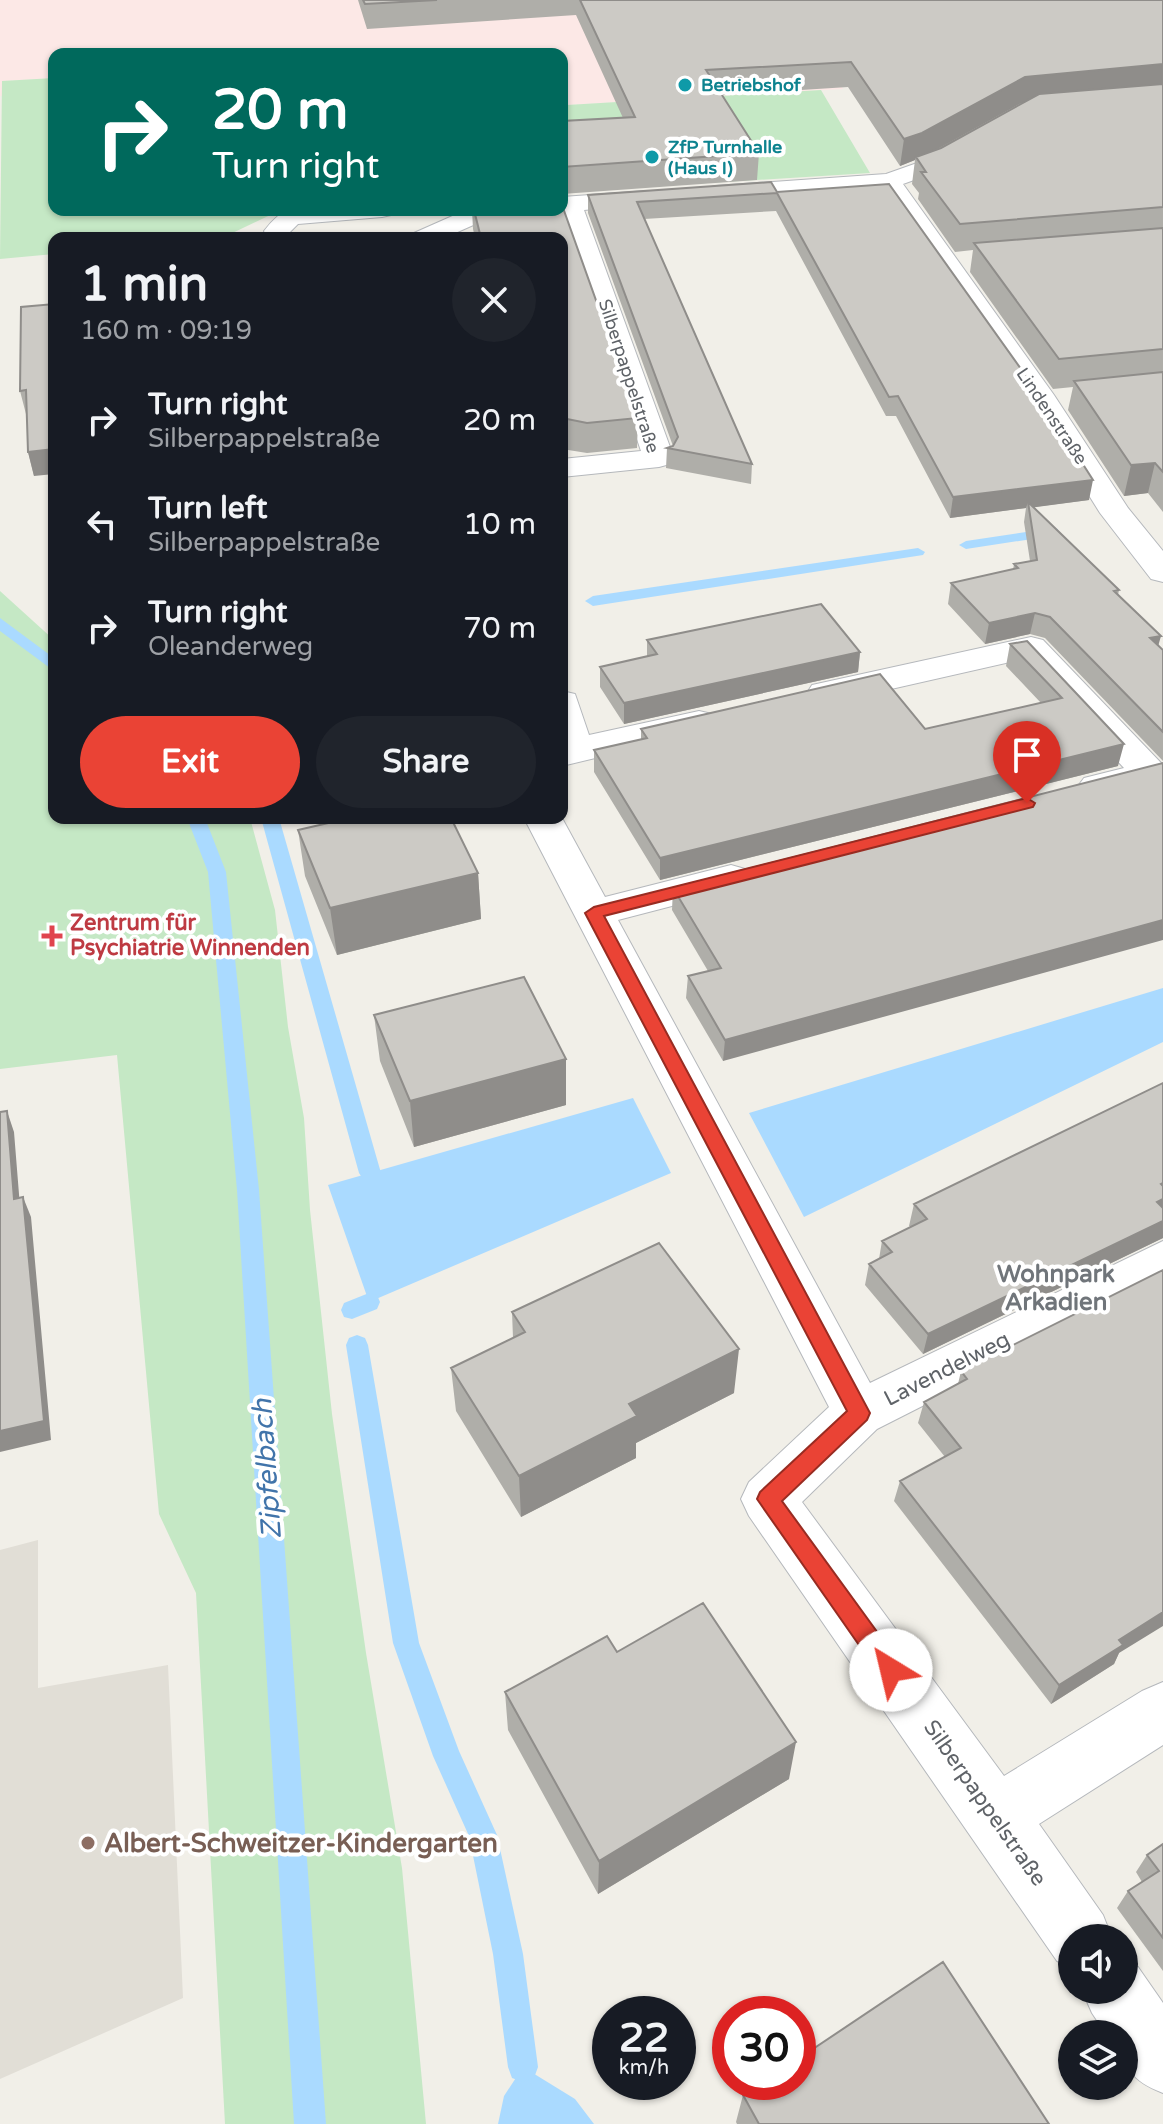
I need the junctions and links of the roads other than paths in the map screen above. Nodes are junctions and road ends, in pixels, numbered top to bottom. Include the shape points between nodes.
1 (991, 132) edge
2 (889, 181) junction
3 (568, 204) edge
4 (568, 209) edge
5 (304, 216) edge
6 (472, 216) edge
7 (277, 232) edge
8 (436, 232) edge
9 (979, 260) edge
10 (948, 263) junction
11 (1074, 398) edge
12 (1044, 401) junction
13 (568, 467) edge
14 (1163, 572) edge
15 (788, 702) edge
16 (727, 716) edge
17 (568, 752) edge
18 (1058, 795) edge
19 (546, 824) edge
20 (768, 869) edge
21 (594, 913) junction
22 (1163, 1261) edge
23 (859, 1413) junction
24 (1163, 1711) edge
25 (996, 1816) junction
26 (1070, 1924) edge
27 (1125, 2004) edge
28 (1163, 2060) edge

1 - 2 street via 928,167
2 - 3 street
2 - 10 street, Lindenstraße
4 - 13 street, Silberpappelstraße via 659,458
5 - 7 street via 291,217
6 - 8 street
9 - 10 street
10 - 12 street, Lindenstraße
11 - 12 street
12 - 14 street, Lindenstraße via 1116,513
15 - 18 street via 1031,647 1150,773
16 - 17 street
19 - 21 street
20 - 21 street
21 - 23 street
22 - 23 street, Lavendelweg
23 - 25 street, Silberpappelstraße via 768,1499
24 - 25 street
25 - 26 street, Silberpappelstraße
27 - 28 street

